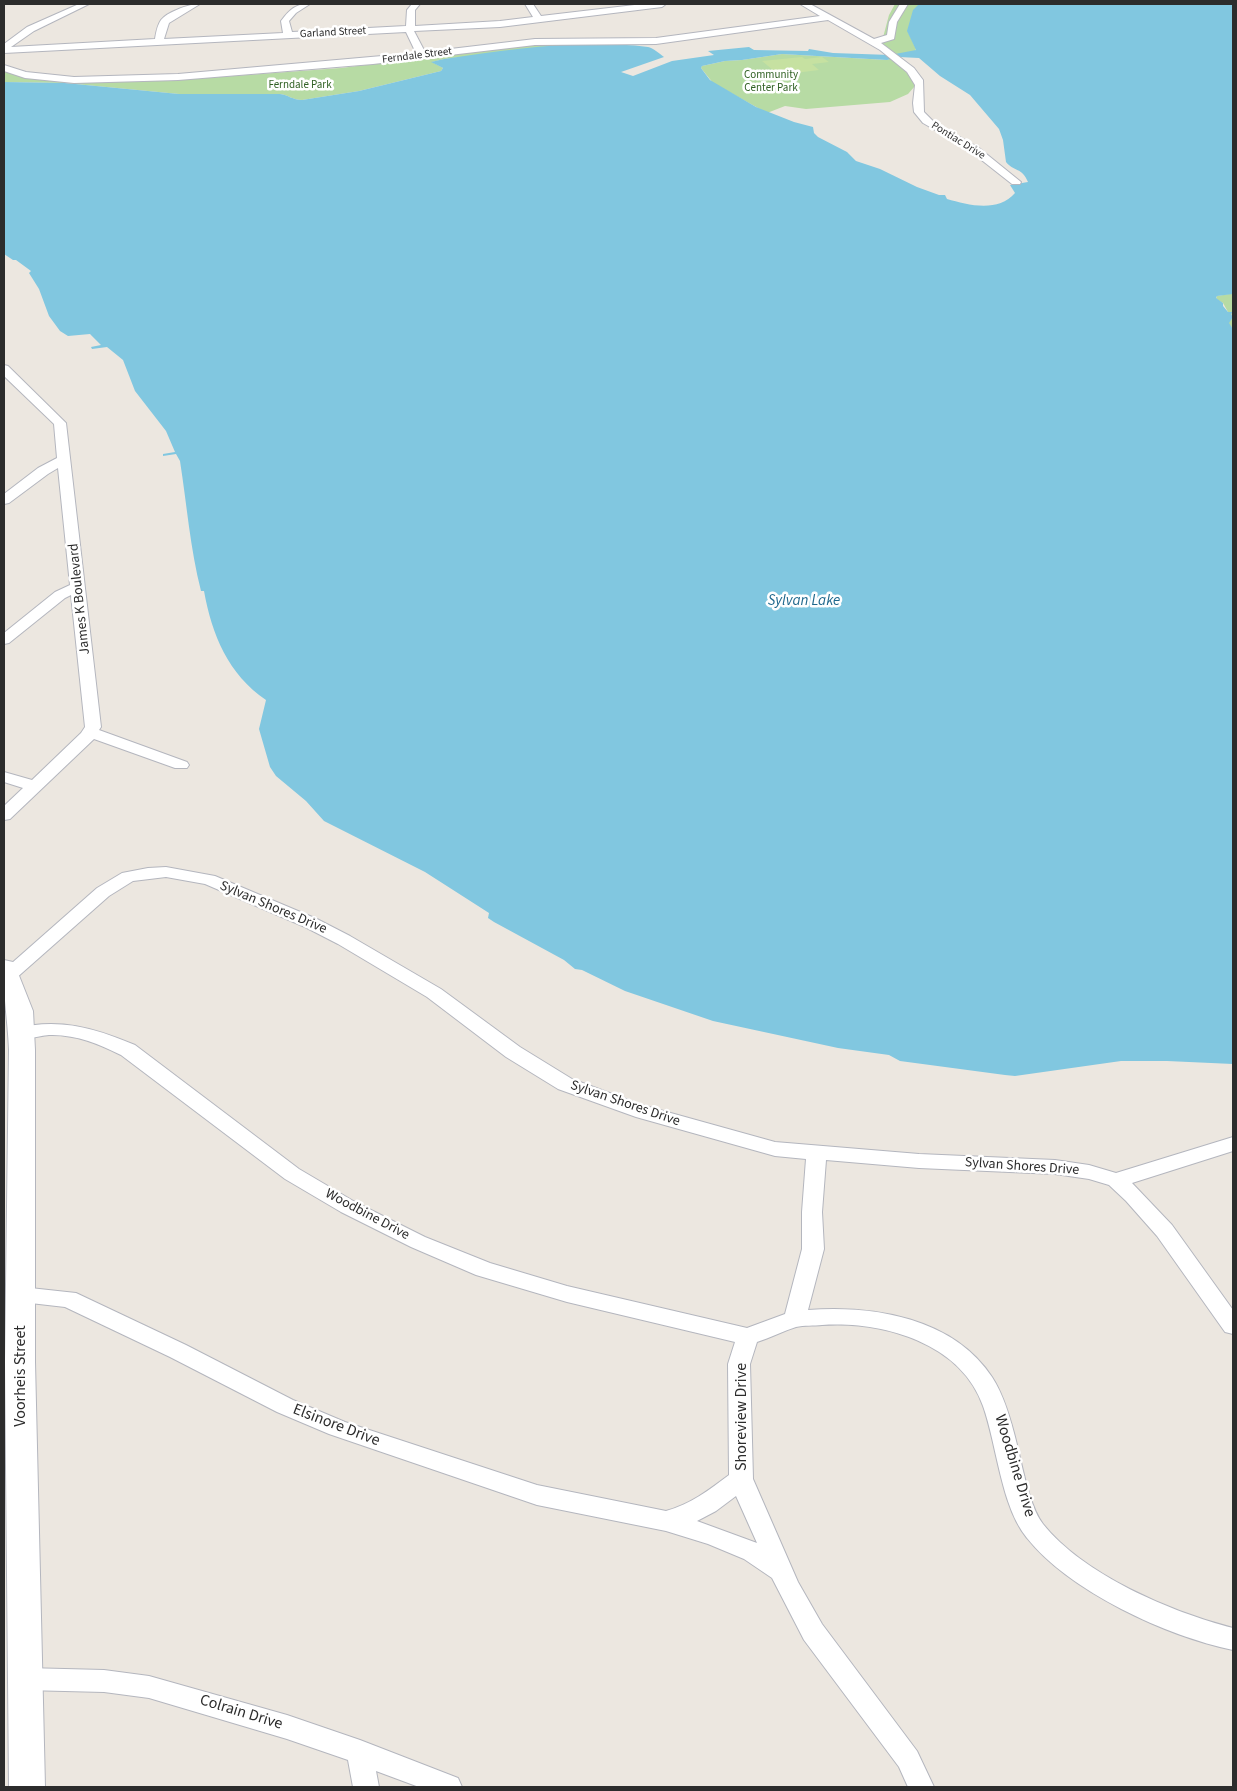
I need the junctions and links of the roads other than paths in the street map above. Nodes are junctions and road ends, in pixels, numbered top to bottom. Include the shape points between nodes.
1 (85, 4) edge
2 (196, 4) edge
3 (306, 4) edge
4 (416, 4) edge
5 (530, 4) edge
6 (617, 4) edge
7 (662, 4) edge
8 (804, 4) edge
9 (904, 4) edge
10 (537, 17) junction
11 (830, 17) junction
12 (411, 26) junction
13 (287, 33) junction
14 (160, 39) junction
15 (874, 42) junction
16 (4, 47) edge
17 (422, 55) junction
18 (4, 68) edge
19 (1016, 182) dead end
20 (4, 369) edge
21 (10, 382) edge
22 (64, 460) junction
23 (4, 500) edge
24 (79, 587) junction
25 (4, 640) edge
26 (91, 733) junction
27 (181, 765) dead end
28 (4, 778) edge
29 (35, 786) junction
30 (4, 815) edge
31 (7, 981) edge
32 (21, 1033) junction
33 (1233, 1144) edge
34 (816, 1153) junction
35 (1116, 1180) junction
36 (21, 1295) junction
37 (795, 1319) junction
38 (1233, 1326) edge
39 (748, 1337) junction
40 (12, 1428) edge
41 (741, 1479) junction
42 (666, 1521) junction
43 (781, 1571) junction
44 (1233, 1639) edge
45 (25, 1679) junction
46 (360, 1752) junction
47 (27, 1787) edge
48 (366, 1787) edge
49 (449, 1787) edge
50 (921, 1787) edge

1 - 16 street via 20,35
2 - 14 street via 165,21
3 - 13 street via 292,11 285,21
4 - 12 street via 411,10
5 - 10 street
6 - 10 street, Garland Street
7 - 10 street, Garland Street
8 - 11 street, Pontiac Drive
9 - 15 street via 893,22 891,37
10 - 12 street, Garland Street
11 - 15 street, Pontiac Drive
11 - 17 street, Ferndale Street via 656,41 553,41
12 - 13 street, Garland Street
12 - 17 street
13 - 14 street, Garland Street
14 - 16 street, Garland Street
15 - 19 street, Pontiac Drive via 917,79 916,106 922,116 964,142
17 - 18 street, Ferndale Street via 288,70 116,80 37,77
20 - 21 street, James K Boulevard
21 - 22 street, James K Boulevard via 60,422
22 - 23 street
22 - 24 street, James K Boulevard
24 - 25 street via 60,595
24 - 26 street, James K Boulevard via 93,726
26 - 27 street
26 - 29 street
28 - 29 street
29 - 30 street
31 - 32 street, Voorheis Street via 20,1011
31 - 34 street, Sylvan Shores Drive via 103,892 128,877 166,872 193,876 312,923 352,944 434,993 513,1052 565,1084 597,1097 774,1149
32 - 36 street, Voorheis Street
32 - 39 street, Woodbine Drive via 51,1029 71,1031 97,1036 128,1050 292,1174 418,1242 483,1269 567,1294
33 - 35 street
34 - 35 street, Sylvan Shores Drive via 1055,1167
34 - 37 street via 813,1249
35 - 38 street via 1137,1198 1163,1229
36 - 40 street, Voorheis Street
36 - 42 street, Elsinore Drive via 68,1299 285,1406 338,1428 537,1494
37 - 39 street
37 - 44 street, Woodbine Drive via 854,1316 875,1319 915,1330 951,1348 981,1378 996,1408 1033,1529 1053,1552 1108,1589 1142,1606
39 - 41 street, Shoreview Drive via 739,1364
40 - 45 street, Voorheis Street
41 - 42 street, Elsinore Drive via 708,1504
41 - 43 street, Shoreview Drive
42 - 43 street, Elsinore Drive via 752,1552
43 - 50 street, Shoreview Drive via 814,1632 908,1759
45 - 46 street, Colrain Drive via 104,1681 149,1687 278,1724
45 - 47 street, Voorheis Street
46 - 48 street
46 - 49 street, Colrain Drive

